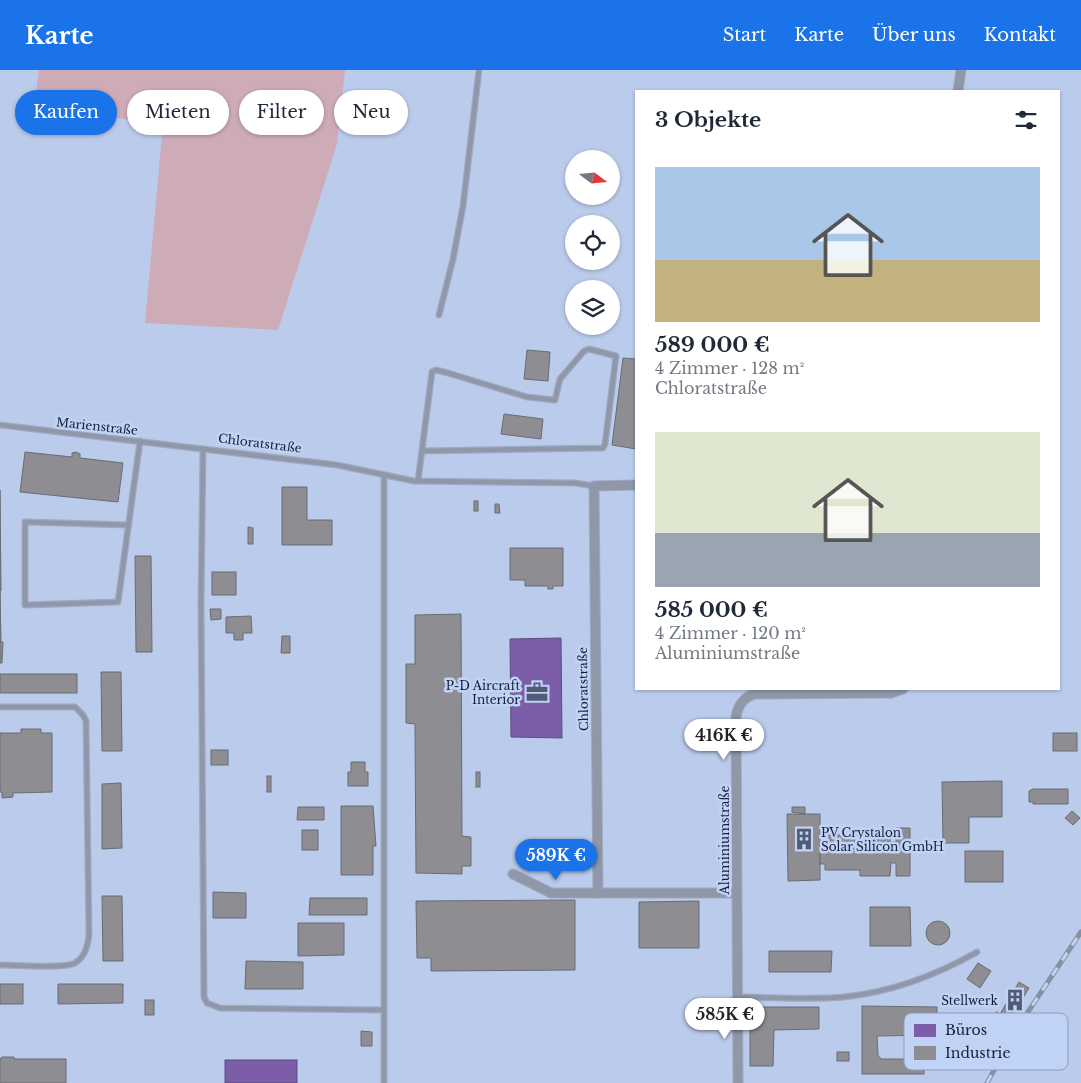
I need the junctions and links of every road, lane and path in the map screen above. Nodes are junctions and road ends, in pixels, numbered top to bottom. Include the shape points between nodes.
1 (479, 70) edge
2 (961, 70) edge
3 (958, 90) edge
4 (439, 314) dead end
5 (0, 425) edge
6 (140, 441) junction
7 (192, 448) joint
8 (203, 449) junction
9 (422, 451) junction
10 (384, 475) junction
11 (418, 481) junction
12 (635, 485) edge
13 (594, 486) junction
14 (129, 525) junction
15 (899, 690) edge
16 (0, 707) edge
17 (512, 874) dead end
18 (598, 893) junction
19 (737, 893) junction
20 (976, 952) dead end
21 (0, 965) edge
22 (737, 997) junction
23 (384, 1010) junction
24 (384, 1083) edge
25 (738, 1083) edge

1 - 4 lane via 463,206
2 - 3 street
5 - 6 lane, Marienstraße
6 - 7 lane, Marienstraße
6 - 14 lane
7 - 8 lane, Chloratstraße
8 - 10 lane, Chloratstraße
8 - 23 lane via 204,997 207,1003 220,1008
9 - 9 lane via 432,372 436,370 527,398 555,400 560,380 584,351 616,356 603,448
9 - 11 lane
10 - 11 lane, Chloratstraße
10 - 23 lane
11 - 13 lane, Chloratstraße
12 - 13 street, Chloratstraße
13 - 18 street, Chloratstraße
14 - 14 lane via 25,522 25,605 118,602
15 - 19 street, Aluminiumstraße via 887,693 760,693 748,696 741,703 736,717
16 - 21 lane via 75,707 86,722 89,935 88,946 81,958 69,965
17 - 18 street via 552,893
18 - 19 street
19 - 22 street, Aluminiumstraße
20 - 22 lane via 935,974 863,995
22 - 25 street, Aluminiumstraße
23 - 24 lane

